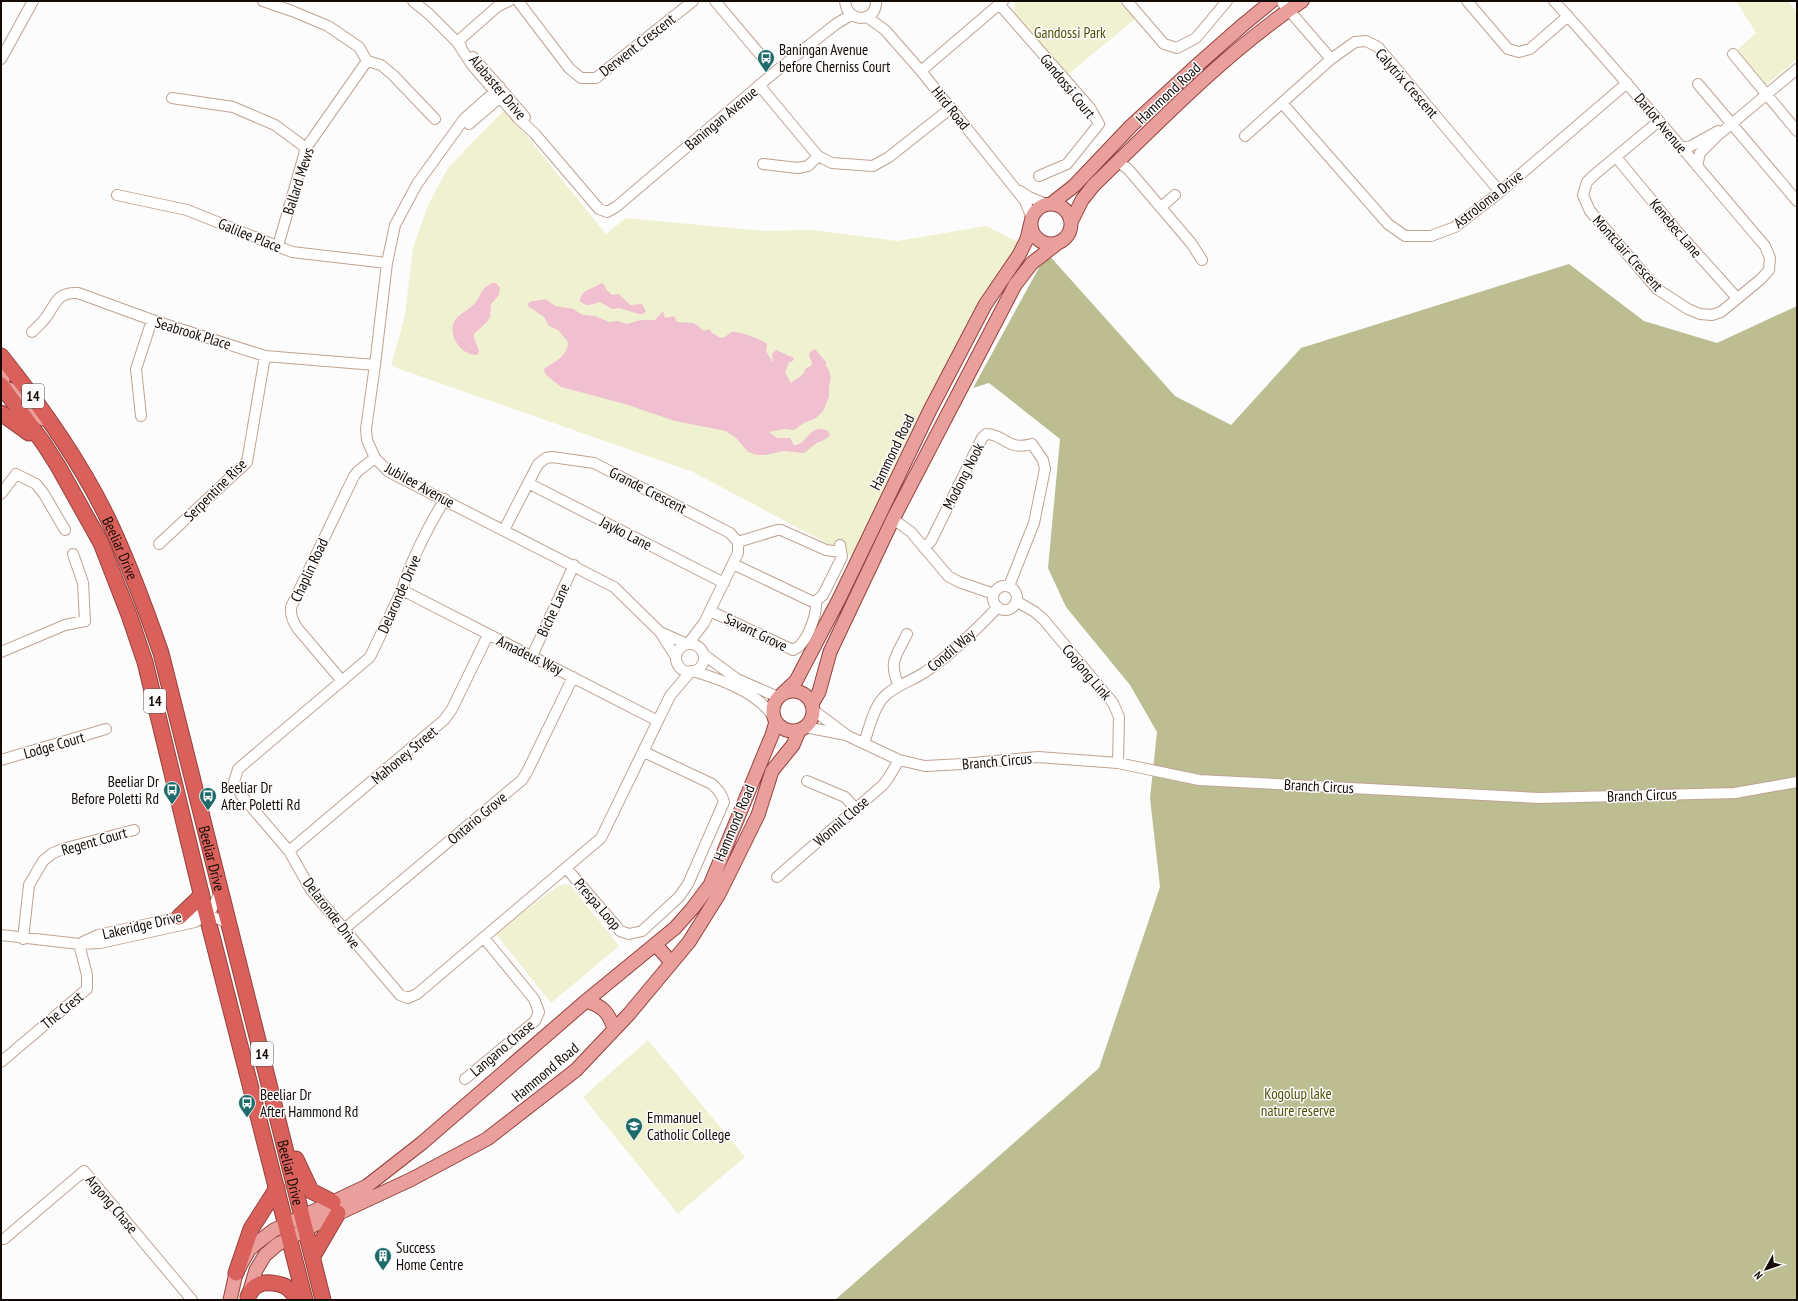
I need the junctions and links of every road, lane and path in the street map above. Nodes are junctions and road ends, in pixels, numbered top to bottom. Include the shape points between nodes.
1 (33, 1) edge
2 (262, 1) edge
3 (413, 1) edge
4 (509, 1) edge
5 (518, 1) edge
6 (693, 1) edge
7 (715, 1) edge
8 (1127, 1) edge
9 (1227, 1) edge
10 (1272, 1) edge
11 (1302, 1) edge
12 (1467, 1) edge
13 (1554, 1) edge
14 (1001, 3) edge
15 (876, 5) edge
16 (1285, 5) edge
17 (848, 8) edge
18 (1568, 16) junction
19 (867, 17) junction
20 (885, 30) junction
21 (457, 42) junction
22 (1733, 54) dead end
23 (763, 58) dead end
24 (1, 59) edge
25 (1331, 59) junction
26 (367, 61) junction
27 (1797, 69) edge
28 (921, 71) junction
29 (1627, 83) junction
30 (1698, 84) dead end
31 (759, 85) junction
32 (500, 93) junction
33 (1767, 95) junction
34 (172, 98) dead end
35 (1282, 104) junction
36 (951, 108) junction
37 (435, 119) dead end
38 (1659, 121) junction
39 (1730, 126) junction
40 (1797, 131) edge
41 (1245, 136) dead end
42 (306, 148) junction
43 (1682, 148) junction
44 (818, 156) junction
45 (1616, 157) junction
46 (1118, 162) junction
47 (763, 164) dead end
48 (1697, 166) junction
49 (1039, 176) dead end
50 (1015, 187) junction
51 (1500, 192) junction
52 (116, 195) dead end
53 (1175, 195) dead end
54 (1797, 201) edge
55 (1049, 204) junction
56 (1161, 207) junction
57 (607, 212) joint
58 (1031, 220) junction
59 (1071, 222) junction
60 (1059, 242) junction
61 (278, 246) junction
62 (1765, 246) joint
63 (1202, 260) dead end
64 (387, 264) junction
65 (1738, 298) junction
66 (152, 320) junction
67 (32, 332) dead end
68 (1, 356) edge
69 (265, 356) junction
70 (376, 365) junction
71 (1, 384) edge
72 (1, 412) edge
73 (141, 416) dead end
74 (62, 439) junction
75 (44, 444) junction
76 (375, 458) junction
77 (528, 483) junction
78 (1, 494) edge
79 (445, 499) junction
80 (893, 519) junction
81 (65, 530) dead end
82 (504, 530) junction
83 (738, 542) junction
84 (159, 544) dead end
85 (924, 548) junction
86 (73, 554) dead end
87 (733, 564) junction
88 (574, 565) junction
89 (724, 583) junction
90 (1009, 586) junction
91 (402, 590) junction
92 (994, 594) junction
93 (816, 601) junction
94 (1016, 601) junction
95 (998, 607) junction
96 (710, 611) junction
97 (704, 622) junction
98 (660, 632) junction
99 (907, 634) dead end
100 (488, 635) junction
101 (688, 644) junction
102 (1, 652) edge
103 (702, 652) junction
104 (532, 656) junction
105 (676, 660) junction
106 (692, 671) junction
107 (573, 677) junction
108 (342, 681) junction
109 (899, 686) junction
110 (670, 696) junction
111 (780, 696) junction
112 (812, 707) junction
113 (774, 719) junction
114 (658, 721) junction
115 (106, 729) dead end
116 (802, 729) junction
117 (848, 736) junction
118 (864, 743) junction
119 (644, 752) junction
120 (1, 760) edge
121 (899, 760) junction
122 (1118, 763) junction
123 (807, 781) dead end
124 (1797, 782) edge
125 (855, 808) junction
126 (134, 830) dead end
127 (289, 851) junction
128 (567, 869) junction
129 (777, 877) dead end
130 (221, 890) junction
131 (202, 893) junction
132 (207, 916) junction
133 (179, 917) junction
134 (230, 925) junction
135 (344, 930) junction
136 (1, 935) edge
137 (484, 938) junction
138 (22, 939) junction
139 (79, 944) junction
140 (656, 945) junction
141 (671, 962) junction
142 (586, 1001) junction
143 (614, 1029) junction
144 (1, 1062) edge
145 (465, 1079) dead end
146 (275, 1106) junction
147 (399, 1162) junction
148 (412, 1179) junction
149 (277, 1188) junction
150 (336, 1207) junction
151 (304, 1222) junction
152 (288, 1230) junction
153 (4, 1239) dead end
154 (313, 1256) junction
155 (236, 1273) junction
156 (247, 1298) edge
157 (192, 1300) edge
158 (230, 1300) edge
159 (299, 1300) edge
160 (305, 1300) edge
161 (323, 1300) edge

1 - 24 street
2 - 26 street via 328,26 359,47
3 - 21 street, Alabaster Drive
4 - 21 street via 498,6
5 - 6 street, Derwent Crescent via 569,68 581,78 596,78
7 - 23 street
8 - 9 street via 1164,44 1177,48 1196,38
10 - 55 main road, Hammond Road via 1131,126 1074,186
11 - 16 main road, Hammond Road
12 - 18 street via 1508,49 1519,52 1530,49
13 - 18 street, Darlot Avenue
14 - 28 street
14 - 49 street, Gandossi Court via 1090,108 1099,124 1067,164
15 - 19 street
15 - 20 street, Hird Road
16 - 25 street
16 - 46 main road, Hammond Road
17 - 19 street via 862,18
17 - 31 street, Baningan Avenue via 836,24
18 - 29 street, Darlot Avenue
19 - 20 street, Hird Road
20 - 28 street, Hird Road
21 - 32 street, Alabaster Drive via 472,65
22 - 33 street
25 - 35 street, Calytrix Crescent
25 - 51 street, Calytrix Crescent via 1355,42 1366,41 1378,47
26 - 37 street via 381,65 393,75
26 - 42 street, Ballard Mews
27 - 33 street
28 - 36 street, Hird Road
29 - 38 street, Darlot Avenue
29 - 51 street, Astroloma Drive
30 - 39 street
31 - 44 street
31 - 57 street, Baningan Avenue
32 - 57 street, Alabaster Drive via 599,209
32 - 64 street, Jubilee Avenue via 464,119 417,184 395,225
33 - 39 street
33 - 40 street
34 - 42 street via 233,107 275,124
35 - 41 street, Calytrix Crescent
35 - 51 street, Astroloma Drive via 1388,224 1405,236 1431,236 1456,227
36 - 44 street via 889,157 873,166 832,163
36 - 50 street, Hird Road
38 - 43 street, Darlot Avenue
38 - 45 street, Montclair Crescent
39 - 43 street
39 - 48 street via 1700,153
39 - 54 street
42 - 61 street, Ballard Mews
43 - 48 street, Darlot Avenue
44 - 47 street via 808,166 798,168
45 - 65 street, Kenebec Lane via 1677,231
45 - 65 street, Montclair Crescent via 1587,182 1583,195 1590,211 1657,290 1700,314 1712,315 1721,312
46 - 56 street via 1128,169
46 - 59 main road, Hammond Road via 1082,200
48 - 62 street, Darlot Avenue
50 - 55 street, Hird Road via 1029,197
50 - 58 street, Hird Road via 1029,207
52 - 61 street, Galilee Place via 187,210
53 - 56 street
55 - 58 main road via 1037,209
55 - 59 main road via 1057,205 1066,212
56 - 63 street
58 - 60 main road via 1034,235 1039,240 1046,243
58 - 111 main road, Hammond Road via 1018,255 985,305 930,410 796,681
59 - 60 main road via 1068,234
60 - 80 main road, Hammond Road via 1032,263 1015,285
61 - 64 street, Galilee Place via 292,252
62 - 65 street, Montclair Crescent via 1770,258 1769,270
64 - 70 street, Jubilee Avenue
66 - 67 street, Seabrook Place via 78,293 68,292 58,298
66 - 69 street, Seabrook Place
66 - 73 street via 136,369
68 - 74 highway, Beeliar Drive / 14
69 - 70 street, Seabrook Place
69 - 84 street, Serpentine Rise via 248,462
70 - 76 street, Jubilee Avenue via 366,429 367,440
71 - 74 main road via 12,390
71 - 75 highway, Beeliar Drive / 14
72 - 75 highway
74 - 130 highway, Beeliar Drive / 14 via 90,485 115,535 161,653
75 - 131 highway, Beeliar Drive / 14 via 76,496 100,543 129,615 145,662
76 - 79 street, Jubilee Avenue via 389,472
76 - 108 street, Chaplin Road via 354,476 290,612 294,623
77 - 82 street, Grande Crescent
77 - 83 street, Grande Crescent via 538,464 546,458 594,463 730,533
77 - 89 street, Jayko Lane
78 - 81 street via 16,474 36,484
79 - 82 street, Jubilee Avenue
79 - 91 street, Delaronde Drive via 408,572
80 - 85 street via 911,532
80 - 112 main road, Hammond Road via 830,652
82 - 88 street, Jubilee Avenue
83 - 87 street
83 - 93 street via 781,530 826,550 840,548 842,557 828,587
85 - 90 street, Modong Nook via 931,541 986,434 992,434 1013,446 1023,447 1032,444 1043,460 1045,469 1034,523
85 - 92 street via 948,576
86 - 102 street via 83,583 85,621 65,625
87 - 89 street
87 - 93 street
88 - 98 street, Jubilee Avenue via 614,587
88 - 104 street, Biche Lane
89 - 96 street
90 - 92 street via 1001,586
90 - 94 street via 1016,594
91 - 100 street, Amadeus Way
91 - 108 street, Delaronde Drive via 370,658
92 - 95 street via 994,601
93 - 96 street, Savant Grove via 814,619 801,646 793,650
94 - 95 street via 1009,609
94 - 122 street, Coojong Link via 1036,612 1044,620 1117,709
95 - 109 street, Condil Way via 981,626 925,672
96 - 97 street
97 - 101 street
97 - 103 street
98 - 101 street, Jubilee Avenue
98 - 105 street, Jubilee Avenue
99 - 109 street via 893,664 893,673
100 - 104 street, Amadeus Way
100 - 127 street, Mahoney Street via 452,709 444,720
101 - 103 street via 696,646
101 - 105 street via 679,649
103 - 106 street via 701,666
103 - 111 street via 737,680
104 - 107 street, Amadeus Way
105 - 106 street via 684,670
105 - 110 street, Delaronde Drive via 676,675
106 - 110 street, Delaronde Drive
106 - 113 street via 718,679 749,694 767,707
107 - 114 street, Amadeus Way
107 - 135 street, Ontario Grove via 522,780
108 - 127 street, Delaronde Drive via 238,769 236,775 234,782 242,795
109 - 118 street, Condil Way via 882,699
110 - 114 street, Delaronde Drive
111 - 112 main road via 795,691 802,693
111 - 113 main road via 774,702
112 - 116 main road via 811,720
112 - 117 street, Branch Circus
113 - 116 main road via 786,730
113 - 140 main road, Hammond Road via 772,735 710,885 675,928
114 - 119 street, Delaronde Drive
115 - 120 street, Lodge Court
116 - 117 street, Branch Circus
116 - 141 main road, Hammond Road via 772,771 758,815 719,894 689,942
117 - 118 street, Branch Circus
118 - 121 street, Branch Circus
119 - 128 street, Delaronde Drive via 604,834
119 - 128 street, Prespa Loop via 712,784 724,802 688,884 679,897 642,931 634,934 624,933
121 - 122 street, Branch Circus via 925,766 1038,757
121 - 125 street, Wonnil Close via 883,785
122 - 124 street, Branch Circus via 1199,780 1539,798 1735,793
123 - 125 street via 845,797
125 - 129 street, Wonnil Close
126 - 138 street, Regent Court via 66,848 43,861 29,885
127 - 135 street, Delaronde Drive via 311,890
128 - 137 street, Delaronde Drive
130 - 132 street via 215,906
130 - 134 highway, Beeliar Drive / 14
131 - 132 highway, Beeliar Drive / 14
131 - 133 highway
132 - 133 street, Lakeridge Drive via 193,914
132 - 134 street, Lakeridge Drive
132 - 139 street, Lakeridge Drive via 195,922 100,943
132 - 149 highway, Beeliar Drive / 14
133 - 139 street, Lakeridge Drive via 98,934
134 - 146 highway, Beeliar Drive / 14
135 - 137 street, Delaronde Drive via 396,992 408,998 417,994
136 - 138 street, Lakeridge Drive
137 - 145 street, Langano Chase via 534,999 539,1012 535,1021
138 - 139 street, Lakeridge Drive
139 - 144 street, The Crest via 87,975 86,989
140 - 141 main road
140 - 142 main road, Hammond Road
141 - 143 main road, Hammond Road
142 - 143 main road via 597,1004 610,1017
142 - 147 main road, Hammond Road
143 - 148 main road, Hammond Road via 576,1070 487,1139
146 - 150 highway via 302,1174 312,1191
146 - 151 highway, Beeliar Drive / 14
147 - 148 main road
147 - 150 main road, Hammond Road
148 - 150 main road, Hammond Road
149 - 152 highway, Beeliar Drive / 14
149 - 155 highway via 251,1229
150 - 151 main road, Hammond Road
150 - 154 highway
151 - 152 main road, Hammond Road
151 - 154 highway, Beeliar Drive / 14
152 - 155 main road, Hammond Road via 274,1230 258,1242 249,1250
152 - 156 main road, Hammond Road via 278,1244 265,1255 256,1270
152 - 160 highway, Beeliar Drive / 14
153 - 157 street, Argong Chase via 84,1171
154 - 161 highway, Beeliar Drive / 14
155 - 158 main road, Hammond Road
156 - 159 highway via 259,1284 266,1283 288,1288

